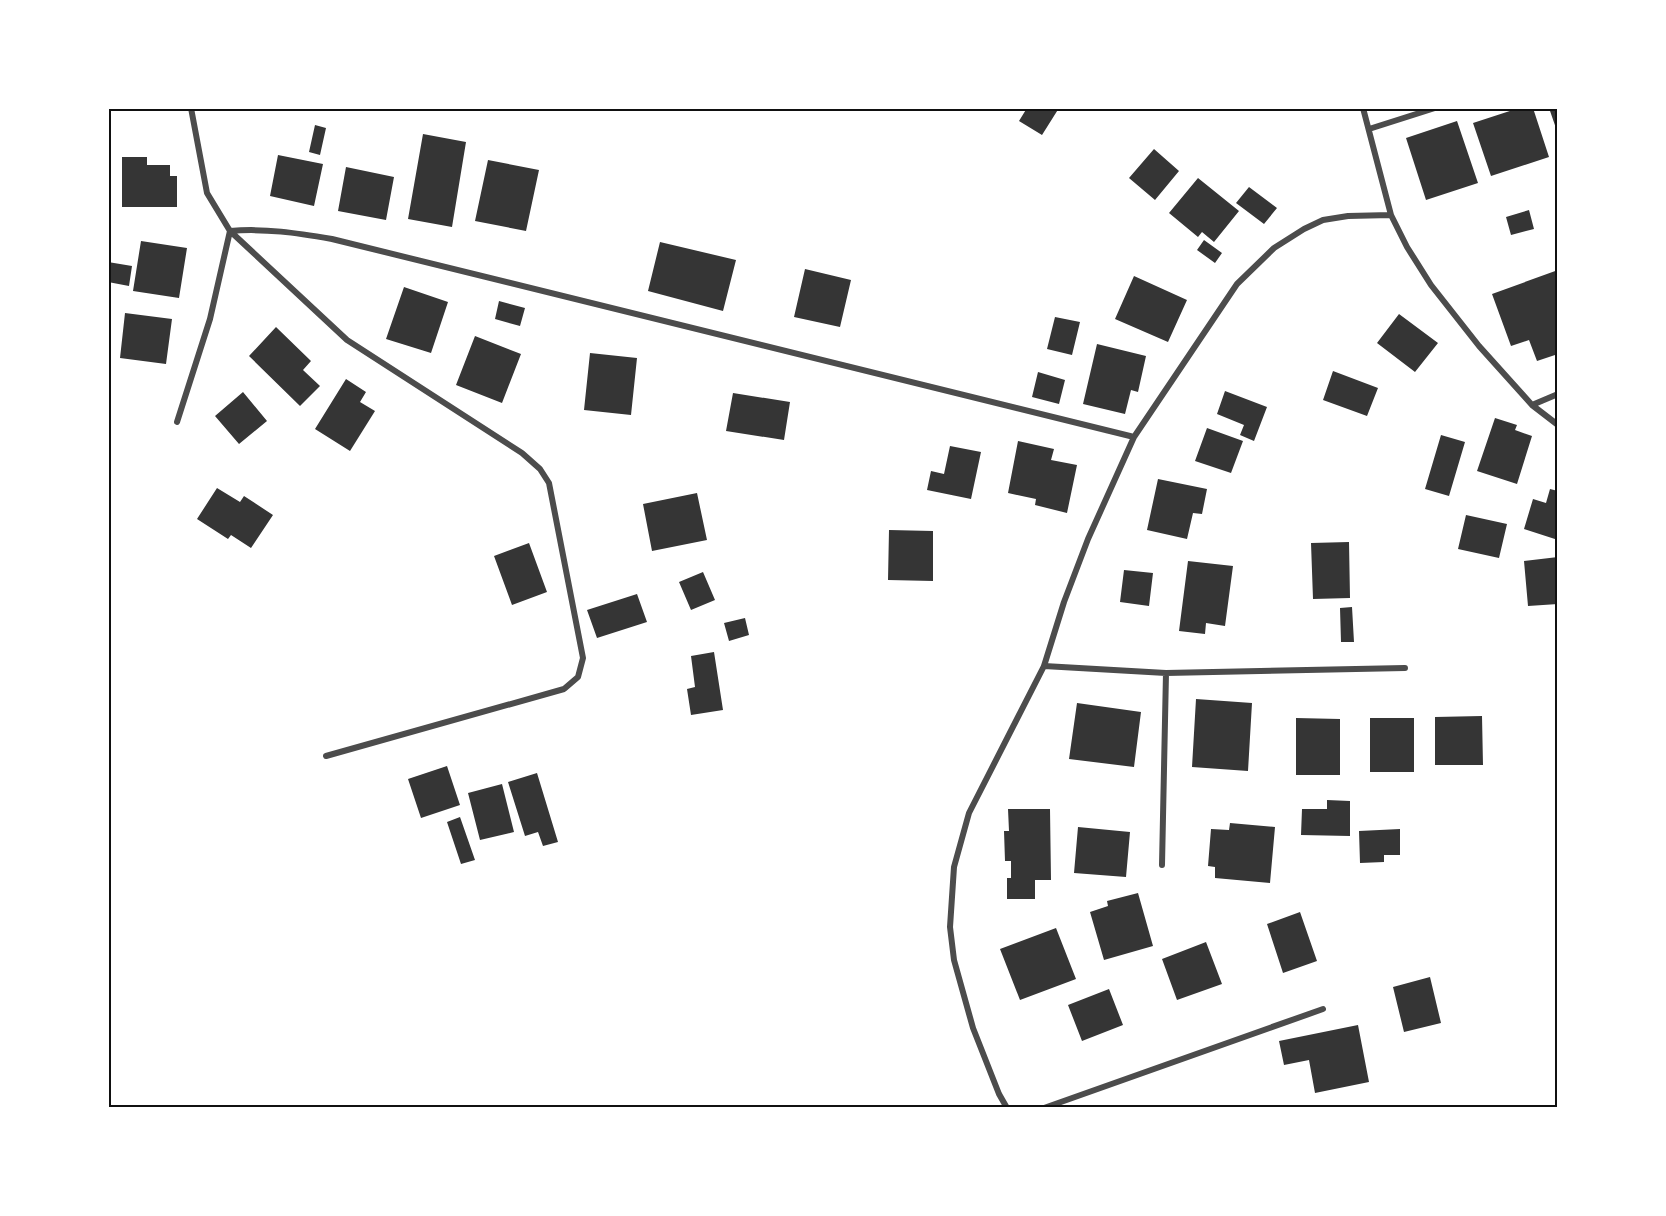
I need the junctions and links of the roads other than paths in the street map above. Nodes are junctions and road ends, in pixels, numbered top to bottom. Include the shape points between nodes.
1 (191, 108) edge
2 (1363, 108) edge
3 (1435, 108) edge
4 (1369, 129) junction
5 (1390, 215) junction
6 (230, 231) junction
7 (1558, 394) edge
8 (1532, 405) junction
9 (177, 422) dead end
10 (1558, 425) edge
11 (1134, 437) junction
12 (1044, 666) junction
13 (1405, 668) dead end
14 (1166, 673) junction
15 (326, 756) dead end
16 (1161, 865) dead end
17 (1323, 1009) dead end
18 (1007, 1108) edge
19 (1044, 1108) edge

1 - 6 street via 207,194
2 - 4 street
3 - 4 street
4 - 5 street
5 - 8 street via 1431,285
5 - 11 street via 1323,220 1274,248 1237,284
6 - 9 street via 210,318
6 - 11 street via 284,231 332,239
6 - 15 street via 347,340 522,453 540,469 549,483 581,646 583,658 578,677 564,689
7 - 8 street
8 - 10 street
11 - 12 street via 1084,549
12 - 14 street
12 - 18 street via 969,813 954,867 951,895 954,960 973,1028
13 - 14 street
14 - 16 street
17 - 19 street

